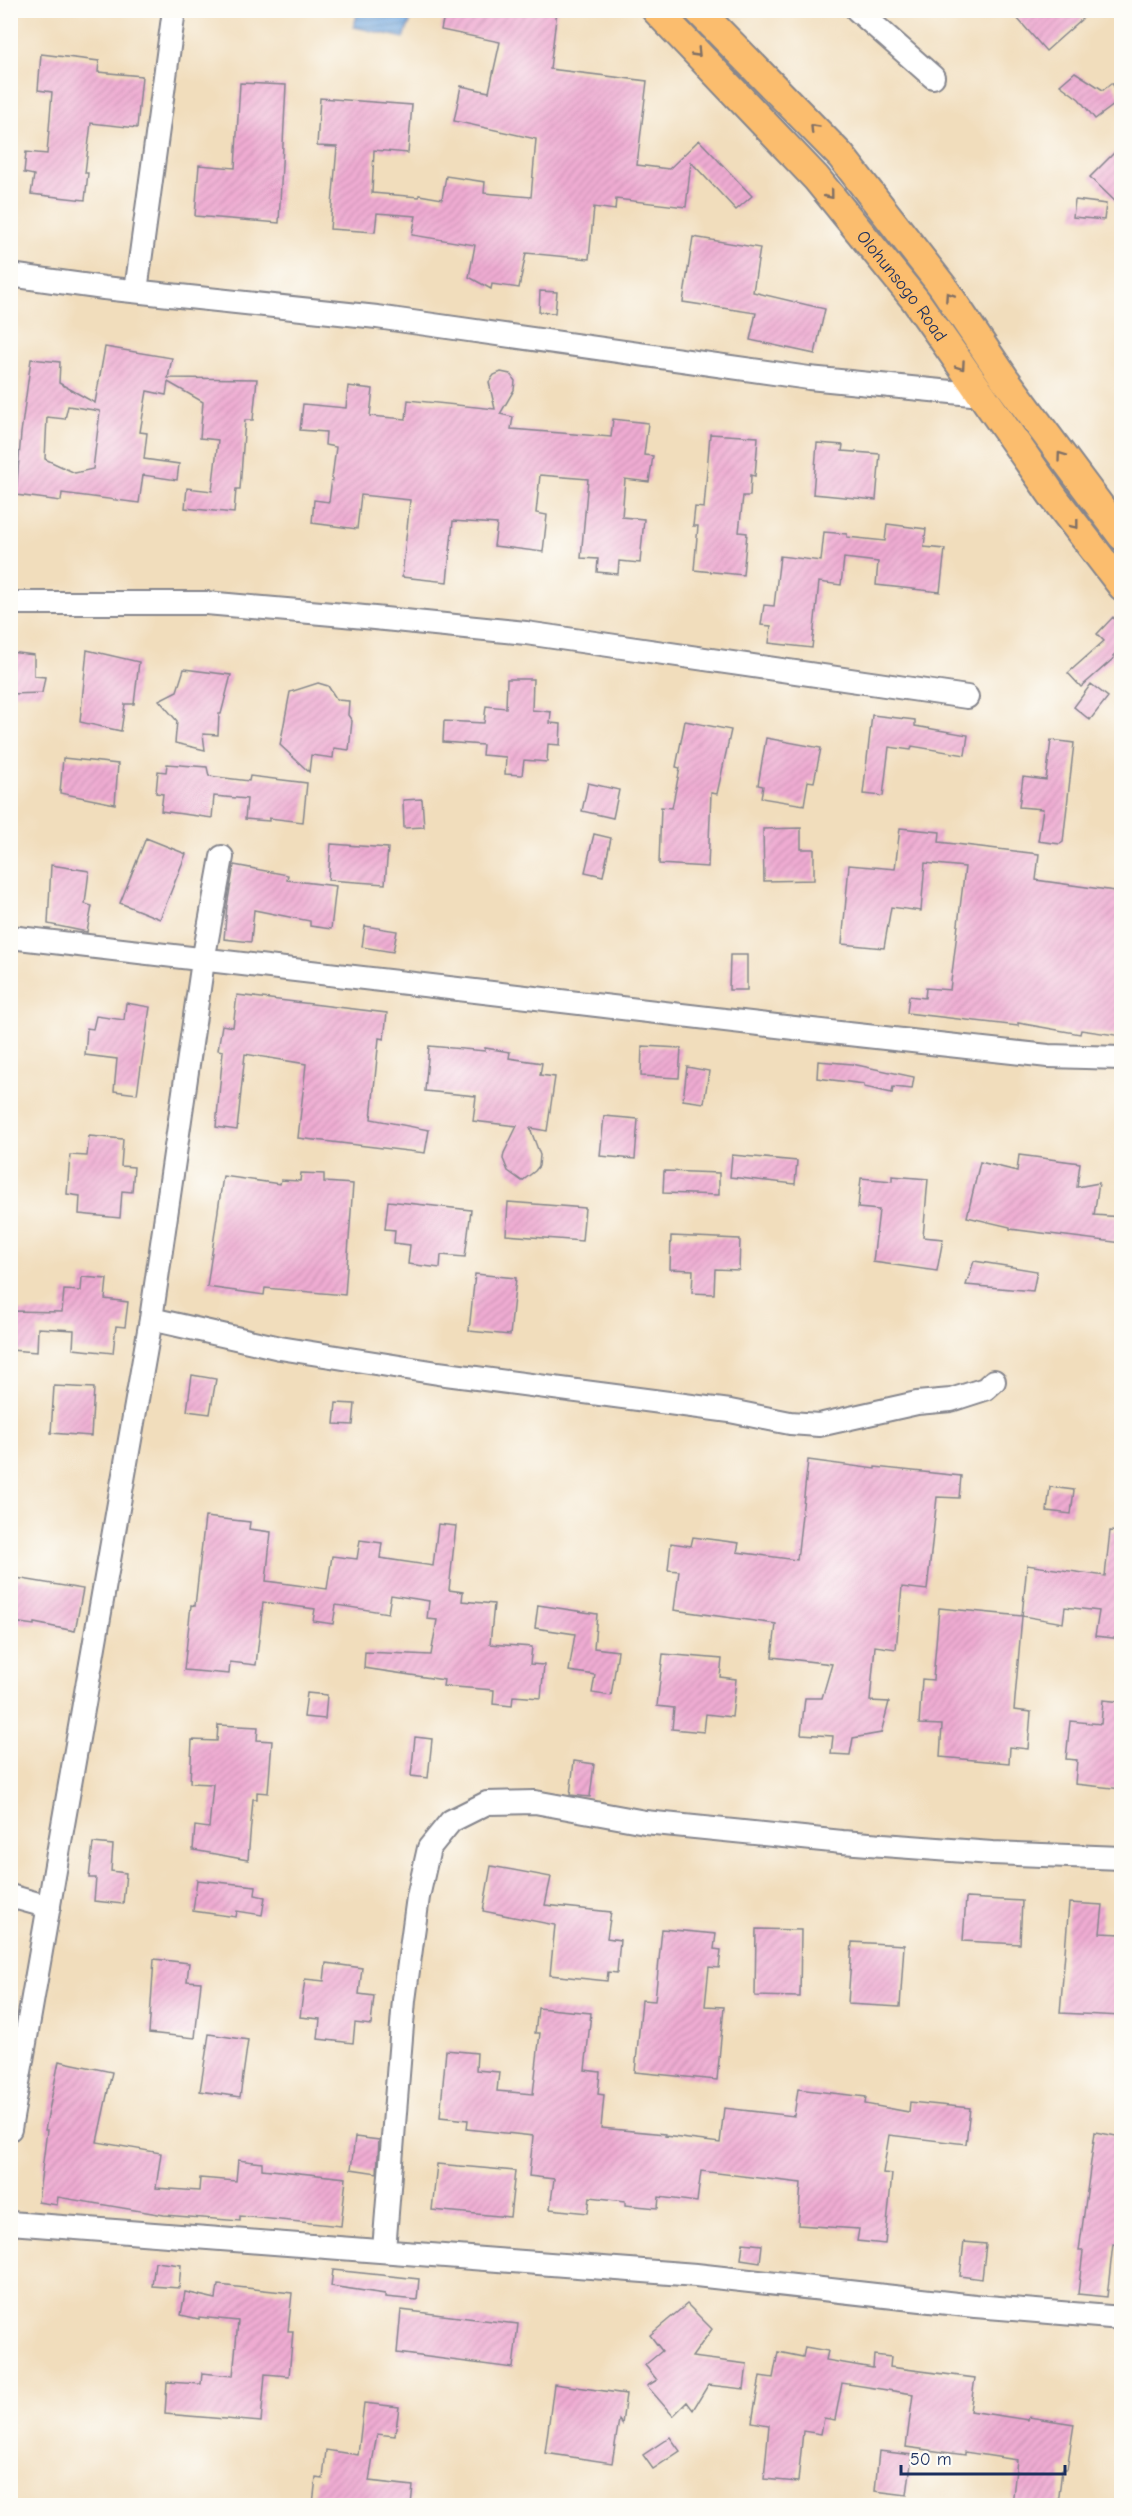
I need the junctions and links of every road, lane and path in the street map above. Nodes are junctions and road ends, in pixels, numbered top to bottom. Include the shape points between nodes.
1 (174, 10) edge
2 (656, 10) edge
3 (698, 10) edge
4 (857, 10) edge
5 (933, 77) dead end
6 (10, 275) edge
7 (136, 291) junction
8 (982, 395) junction
9 (1122, 536) edge
10 (1122, 586) edge
11 (10, 603) edge
12 (967, 697) dead end
13 (222, 857) dead end
14 (10, 937) edge
15 (203, 961) junction
16 (1122, 1058) edge
17 (151, 1319) junction
18 (993, 1381) dead end
19 (1122, 1858) edge
20 (10, 1896) edge
21 (49, 1907) junction
22 (10, 2128) edge
23 (10, 2223) edge
24 (384, 2250) junction
25 (1122, 2318) edge

1 - 7 street
2 -> 8 main road, Olohunsogo Road via 816,178 916,301
9 -> 3 main road, Olohunsogo Road via 1005,379 944,287 841,156
4 - 5 street
6 - 7 street
7 - 8 street via 377,317 809,378
8 -> 10 main road, Olohunsogo Road
11 - 12 street via 206,603 355,616 526,633
13 - 15 street
14 - 15 street
15 - 16 street via 1036,1054
15 - 17 street
17 - 18 street via 359,1361 819,1425 917,1403 951,1400 985,1389
17 - 21 street
19 - 24 street via 842,1842 645,1822 535,1802 487,1803 451,1821 429,1848 418,1897 404,2000
20 - 21 street
21 - 22 street
23 - 24 street
24 - 25 street via 696,2275

